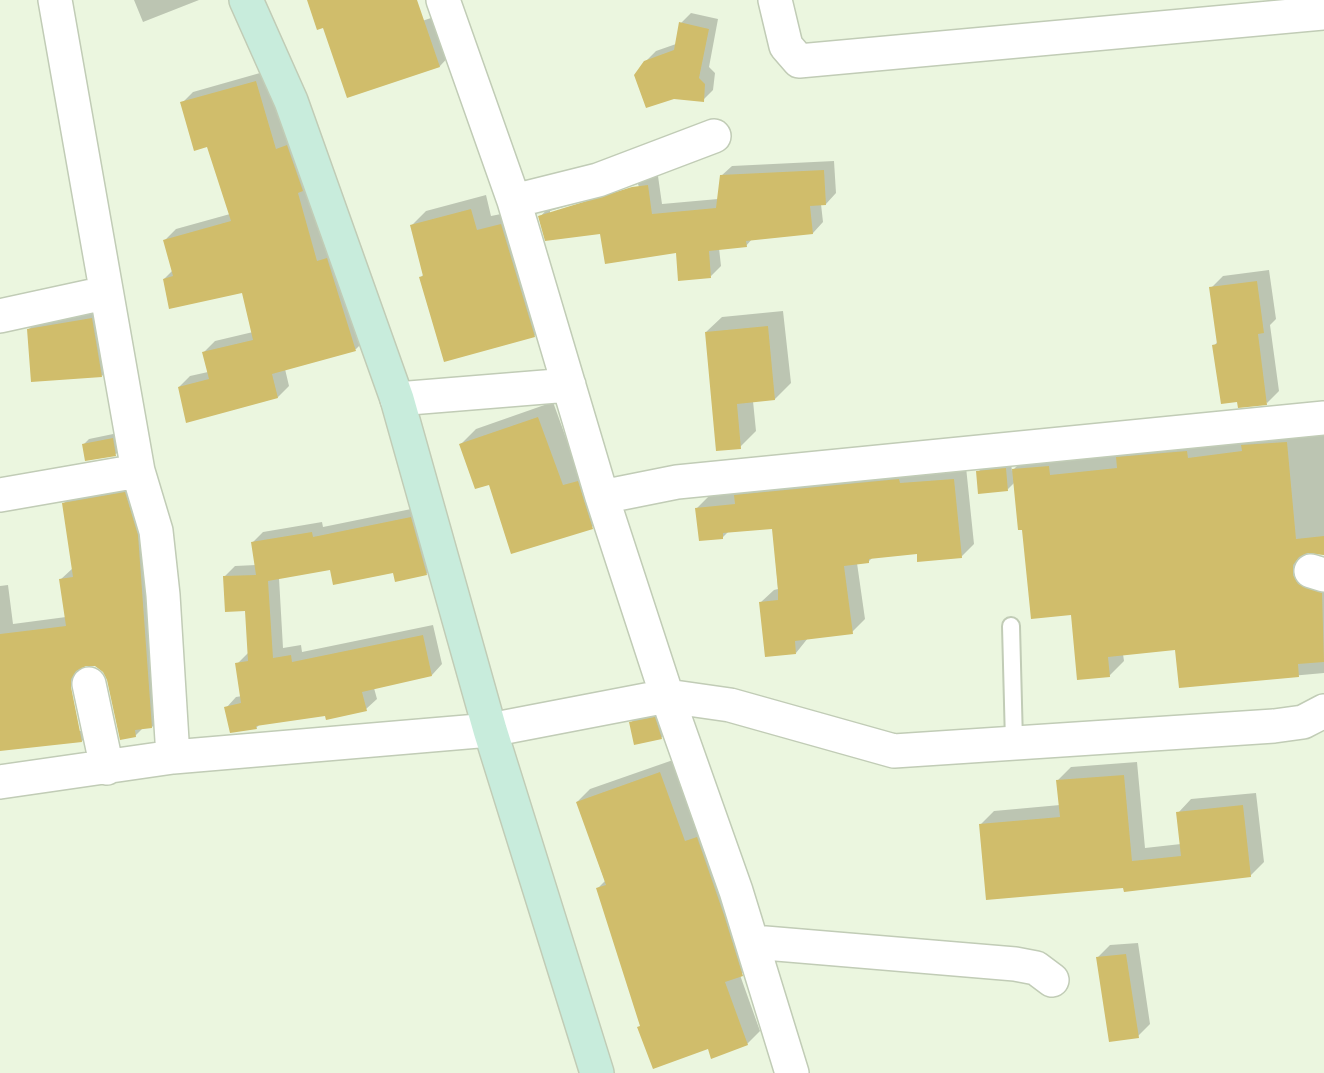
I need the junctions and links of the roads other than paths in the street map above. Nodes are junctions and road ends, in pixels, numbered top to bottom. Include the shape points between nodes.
1 (55, 0) edge
2 (246, 0) edge
3 (443, 0) edge
4 (775, 0) edge
5 (1324, 13) edge
6 (714, 136) dead end
7 (514, 201) junction
8 (105, 293) junction
9 (0, 316) edge
10 (569, 385) junction
11 (397, 399) junction
12 (1324, 418) edge
13 (138, 471) junction
14 (0, 495) edge
15 (602, 497) junction
16 (1011, 626) dead end
17 (89, 684) dead end
18 (667, 696) junction
19 (1324, 711) edge
20 (490, 730) junction
21 (1014, 742) junction
22 (173, 757) junction
23 (107, 768) junction
24 (0, 782) edge
25 (753, 942) junction
26 (1052, 980) dead end
27 (597, 1073) edge
28 (792, 1073) edge

1 - 8 street
2 - 11 street via 291,101
3 - 7 street
4 - 5 street via 786,46 798,61
6 - 7 street via 598,180
7 - 10 street
8 - 9 street
8 - 13 street
10 - 11 street
10 - 15 street
11 - 20 street
12 - 15 street via 677,482
13 - 14 street
13 - 22 street via 156,531
15 - 18 street
16 - 21 lane
17 - 23 street
18 - 20 street
18 - 21 street via 730,705 894,751
18 - 25 street
19 - 21 street via 1303,722 1274,726
20 - 22 street
20 - 27 street
22 - 23 street
23 - 24 street
25 - 26 street via 1015,964 1036,968
25 - 28 street

